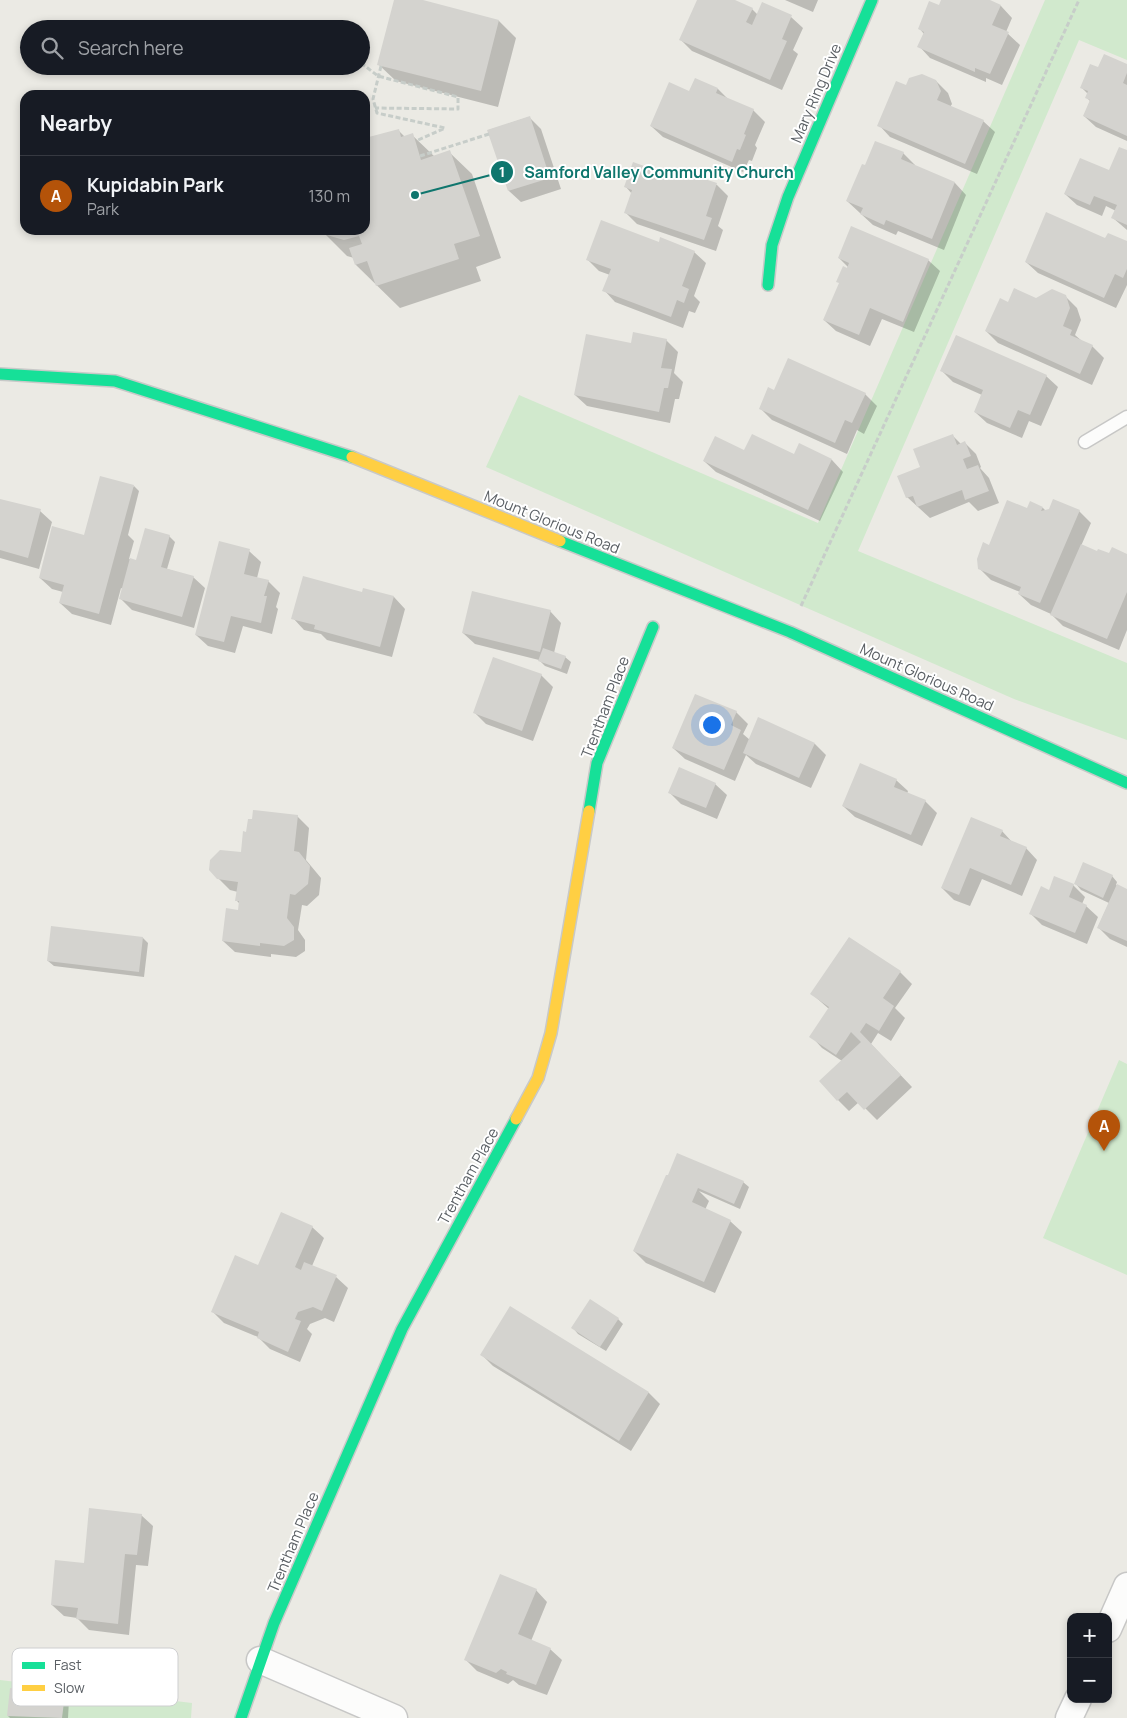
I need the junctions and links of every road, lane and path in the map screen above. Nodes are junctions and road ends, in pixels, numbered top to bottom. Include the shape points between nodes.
1 (872, 0) edge
2 (1079, 0) edge
3 (381, 66) dead end
4 (370, 70) edge
5 (378, 76) junction
6 (375, 108) junction
7 (489, 134) dead end
8 (416, 141) dead end
9 (420, 156) dead end
10 (768, 285) dead end
11 (0, 374) edge
12 (1127, 416) edge
13 (1084, 442) dead end
14 (653, 627) dead end
15 (790, 632) junction
16 (1075, 759) junction
17 (1127, 775) edge
18 (1127, 783) edge
19 (1127, 1586) edge
20 (1112, 1620) edge
21 (260, 1660) junction
22 (1076, 1703) edge
23 (242, 1718) edge
24 (394, 1718) edge
25 (1070, 1718) edge

1 - 10 street, Mary Ring Drive via 788,197 772,245
2 - 15 path
3 - 5 path
4 - 5 path
5 - 6 path via 373,99
5 - 6 path via 458,97 458,109
6 - 8 path via 377,113 445,128
7 - 9 path
11 - 15 street, Mount Glorious Road via 114,381 338,451
12 - 13 lane
14 - 21 street, Trentham Place via 598,763 551,1033 538,1078 402,1329
15 - 16 street, Mount Glorious Road
16 - 17 street, Mount Glorious Road
16 - 18 street, Mount Glorious Road
19 - 20 street
21 - 23 street, Trentham Place
21 - 24 street
22 - 25 street

